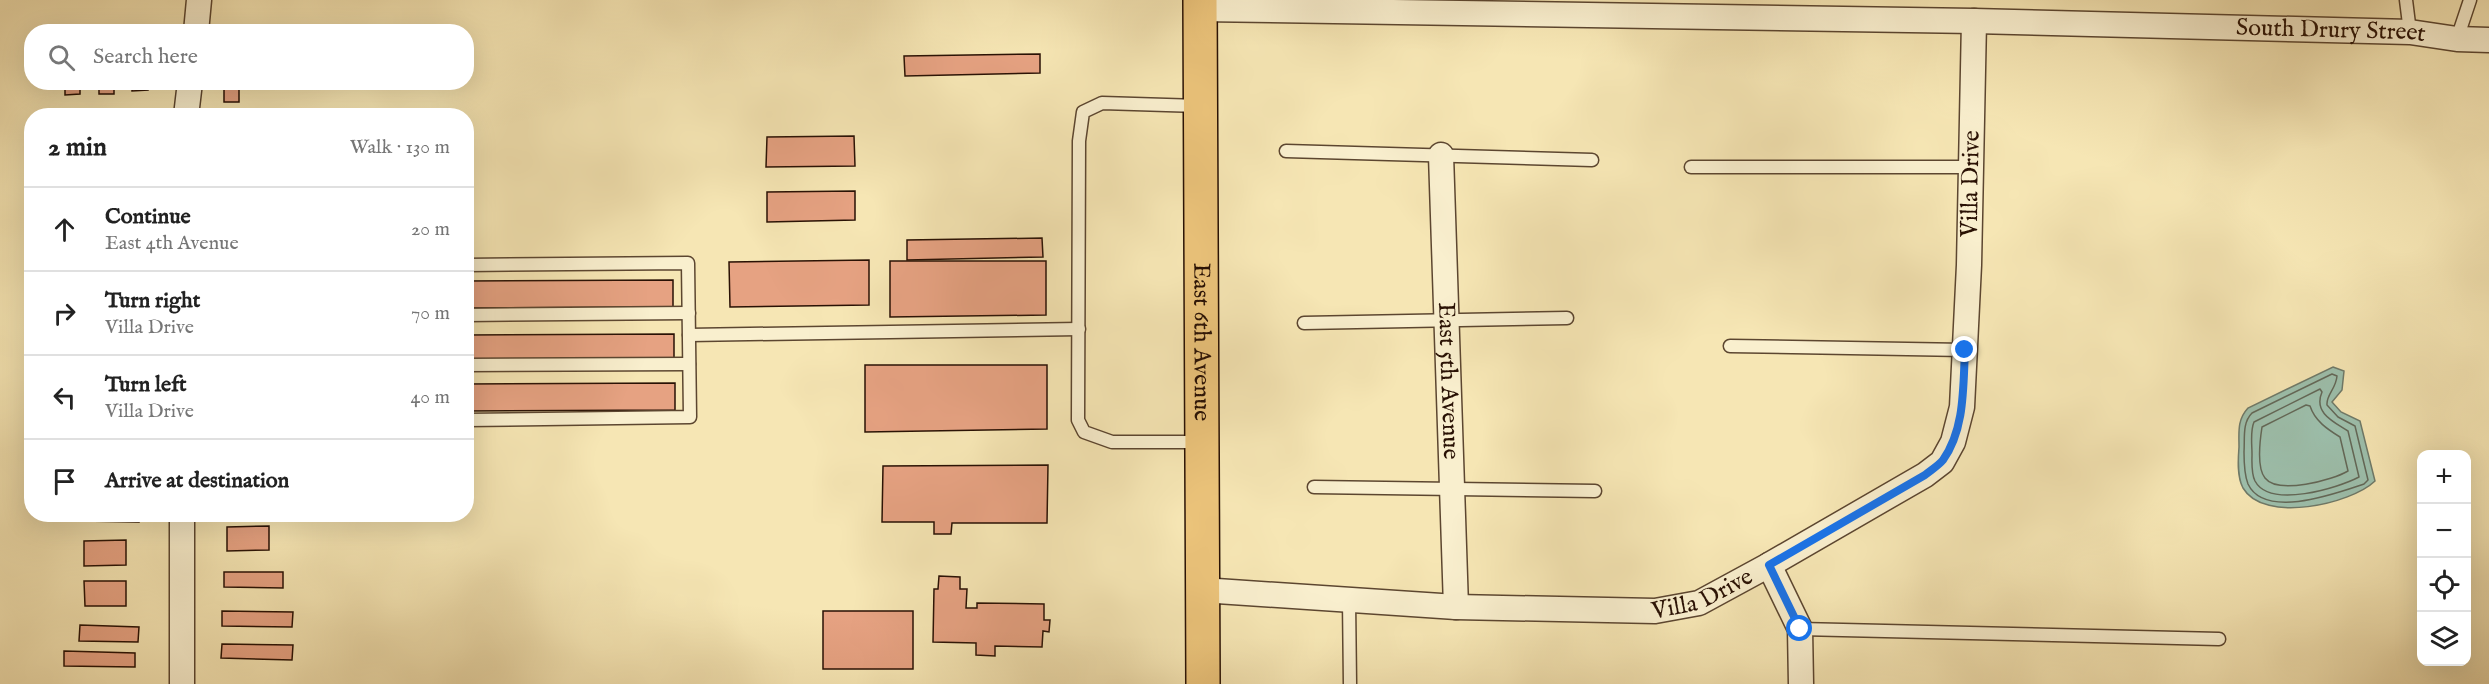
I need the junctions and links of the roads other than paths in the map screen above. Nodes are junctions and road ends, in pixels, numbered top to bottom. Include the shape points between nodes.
1 (200, 0) edge
2 (2406, 0) edge
3 (2470, 0) edge
4 (1200, 5) edge
5 (1552, 8) edge
6 (1974, 21) junction
7 (197, 24) edge
8 (2410, 32) junction
9 (2457, 39) junction
10 (2489, 40) edge
11 (189, 90) edge
12 (1200, 106) junction
13 (187, 108) edge
14 (1286, 151) dead end
15 (1441, 155) junction
16 (1592, 160) dead end
17 (1691, 167) dead end
18 (1971, 167) junction
19 (474, 265) edge
20 (689, 313) junction
21 (474, 315) edge
22 (1567, 318) dead end
23 (1446, 320) junction
24 (1304, 323) dead end
25 (1079, 329) junction
26 (689, 335) junction
27 (1730, 346) dead end
28 (1965, 350) junction
29 (689, 364) junction
30 (474, 365) edge
31 (474, 420) edge
32 (1202, 442) junction
33 (1314, 487) dead end
34 (1452, 489) junction
35 (1595, 491) dead end
36 (182, 522) edge
37 (1769, 565) junction
38 (1202, 590) junction
39 (1349, 600) junction
40 (1456, 607) junction
41 (1800, 629) junction
42 (2219, 639) dead end
43 (182, 684) edge
44 (1203, 684) edge
45 (1350, 684) edge
46 (1801, 684) edge

1 - 7 street
2 - 8 lane
3 - 9 lane
4 - 5 street, South Drury Street
4 - 12 main road, East 6th Avenue
5 - 6 street, South Drury Street
6 - 8 street, South Drury Street
6 - 18 street, Villa Drive
8 - 9 street, South Drury Street
9 - 10 street, South Drury Street
11 - 13 street
12 - 25 lane via 1102,103 1083,112 1079,141
12 - 32 main road, East 6th Avenue
14 - 15 lane
15 - 16 lane
15 - 23 street, East 5th Avenue
17 - 18 lane
18 - 28 street, Villa Drive
19 - 20 lane via 688,262
20 - 21 lane
20 - 26 lane
22 - 23 lane
23 - 24 lane
23 - 34 street, East 5th Avenue
25 - 26 lane
25 - 32 lane via 1078,420 1084,432 1112,442
26 - 29 lane
27 - 28 lane
28 - 37 street, Villa Drive via 1962,407 1953,441 1942,462
29 - 30 lane
29 - 31 lane via 690,417
32 - 38 main road, East 6th Avenue
33 - 34 lane
34 - 35 lane
34 - 40 street, East 5th Avenue
36 - 43 street
37 - 40 street, Villa Drive via 1698,603 1655,611
37 - 41 street
38 - 39 street, Villa Drive
38 - 44 main road, East 6th Avenue
39 - 40 street, Villa Drive
39 - 45 lane
41 - 42 lane
41 - 46 street

